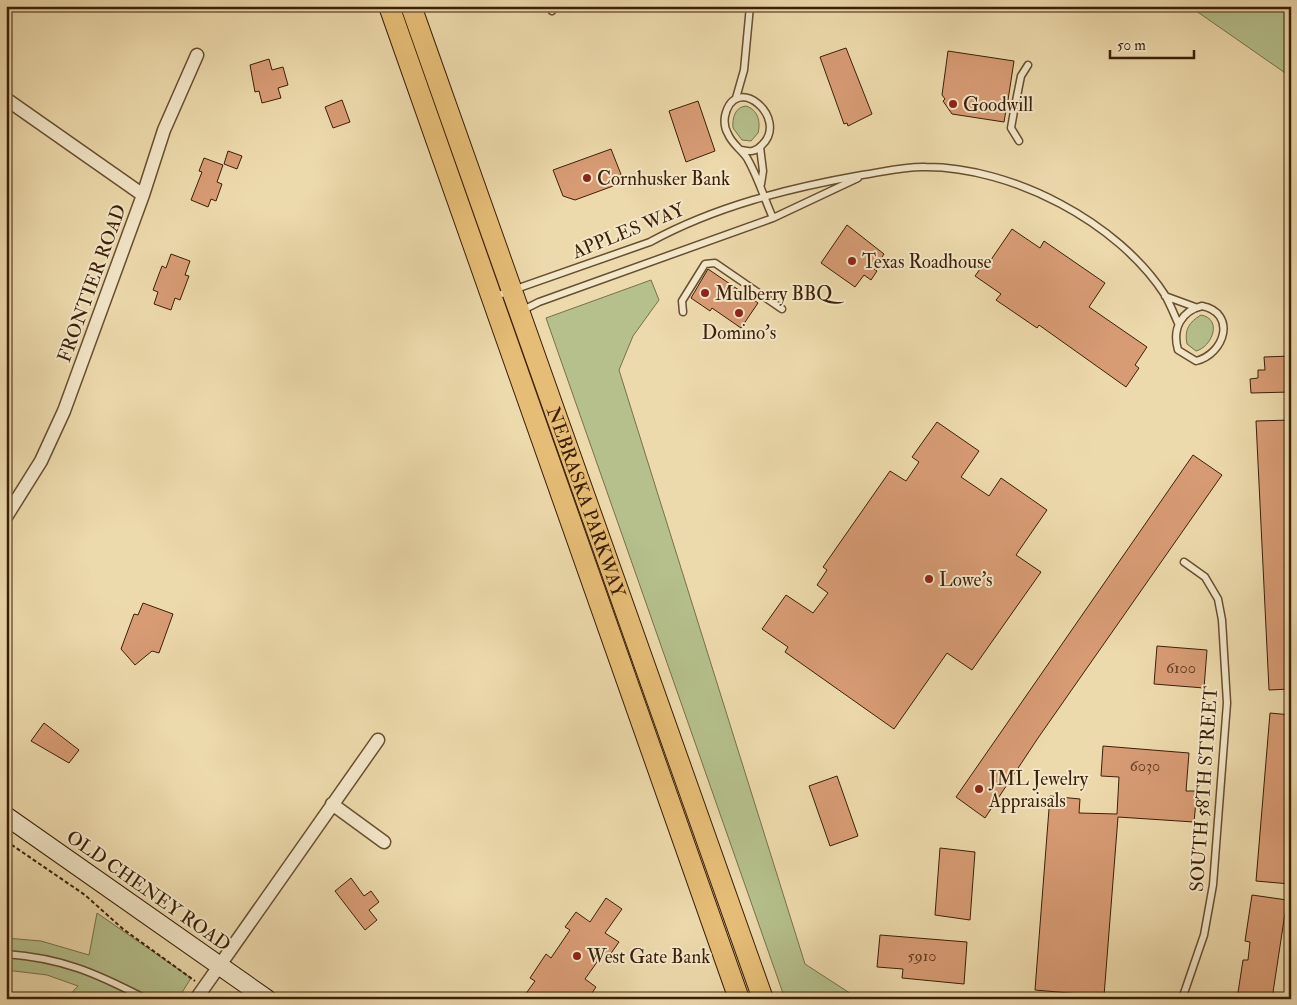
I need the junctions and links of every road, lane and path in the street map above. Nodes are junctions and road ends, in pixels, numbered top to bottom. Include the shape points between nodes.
1 (389, 6) edge
2 (411, 6) edge
3 (750, 6) edge
4 (197, 56) dead end
5 (1028, 65) dead end
6 (736, 98) junction
7 (6, 99) edge
8 (1016, 101) dead end
9 (1014, 111) dead end
10 (1019, 140) dead end
11 (760, 147) junction
12 (741, 150) junction
13 (864, 175) junction
14 (761, 184) junction
15 (143, 194) junction
16 (765, 198) junction
17 (773, 218) junction
18 (511, 290) junction
19 (1165, 296) junction
20 (492, 297) junction
21 (1195, 308) junction
22 (782, 309) dead end
23 (519, 312) junction
24 (683, 312) dead end
25 (500, 319) junction
26 (1178, 322) junction
27 (6, 517) edge
28 (1184, 562) dead end
29 (378, 740) dead end
30 (332, 804) junction
31 (6, 816) edge
32 (6, 841) edge
33 (384, 842) dead end
34 (6, 954) edge
35 (219, 965) junction
36 (203, 987) junction
37 (146, 999) edge
38 (196, 999) edge
39 (230, 999) edge
40 (267, 999) edge
41 (739, 999) edge
42 (763, 999) edge
43 (1182, 999) edge

1 - 20 main road, NEBRASKA PARKWAY
2 - 18 main road, NEBRASKA PARKWAY
3 - 6 lane via 745,64
4 - 15 street, FRONTIER ROAD via 164,130
5 - 8 lane via 1021,76
6 - 11 lane via 753,100 766,112 768,132
6 - 12 lane via 727,110 725,125 730,139
7 - 15 street
9 - 10 lane via 1011,128
11 - 12 lane via 754,151
11 - 14 lane
12 - 14 lane
13 - 16 lane, APPLES WAY via 820,182
13 - 17 lane, APPLES WAY
13 - 19 lane, APPLES WAY via 926,167 988,174 1011,181 1046,196 1087,220 1127,252
14 - 16 lane
15 - 27 street, FRONTIER ROAD via 64,411 41,461
16 - 17 lane
16 - 18 lane, APPLES WAY via 736,204 650,242
17 - 23 lane, APPLES WAY
18 - 20 lane, APPLES WAY
18 - 23 main road, NEBRASKA PARKWAY
19 - 21 lane, APPLES WAY
19 - 26 lane, APPLES WAY
20 - 25 main road, NEBRASKA PARKWAY
21 - 26 lane
21 - 26 lane via 1216,310 1222,320 1222,339 1214,352 1196,361 1185,356 1175,341
22 - 24 lane via 715,263 705,264 682,301
23 - 25 lane, APPLES WAY
23 - 42 main road, NEBRASKA PARKWAY
25 - 41 main road, NEBRASKA PARKWAY
28 - 43 lane, SOUTH 58TH STREET via 1205,577 1218,599 1227,703 1213,885 1204,935
29 - 30 street
30 - 33 street
30 - 35 street
31 - 35 main road, OLD CHENEY ROAD
32 - 36 path via 85,895 123,929
34 - 37 lane via 56,960 80,967
35 - 36 street
35 - 40 main road, OLD CHENEY ROAD
36 - 38 street
36 - 39 path via 220,998

